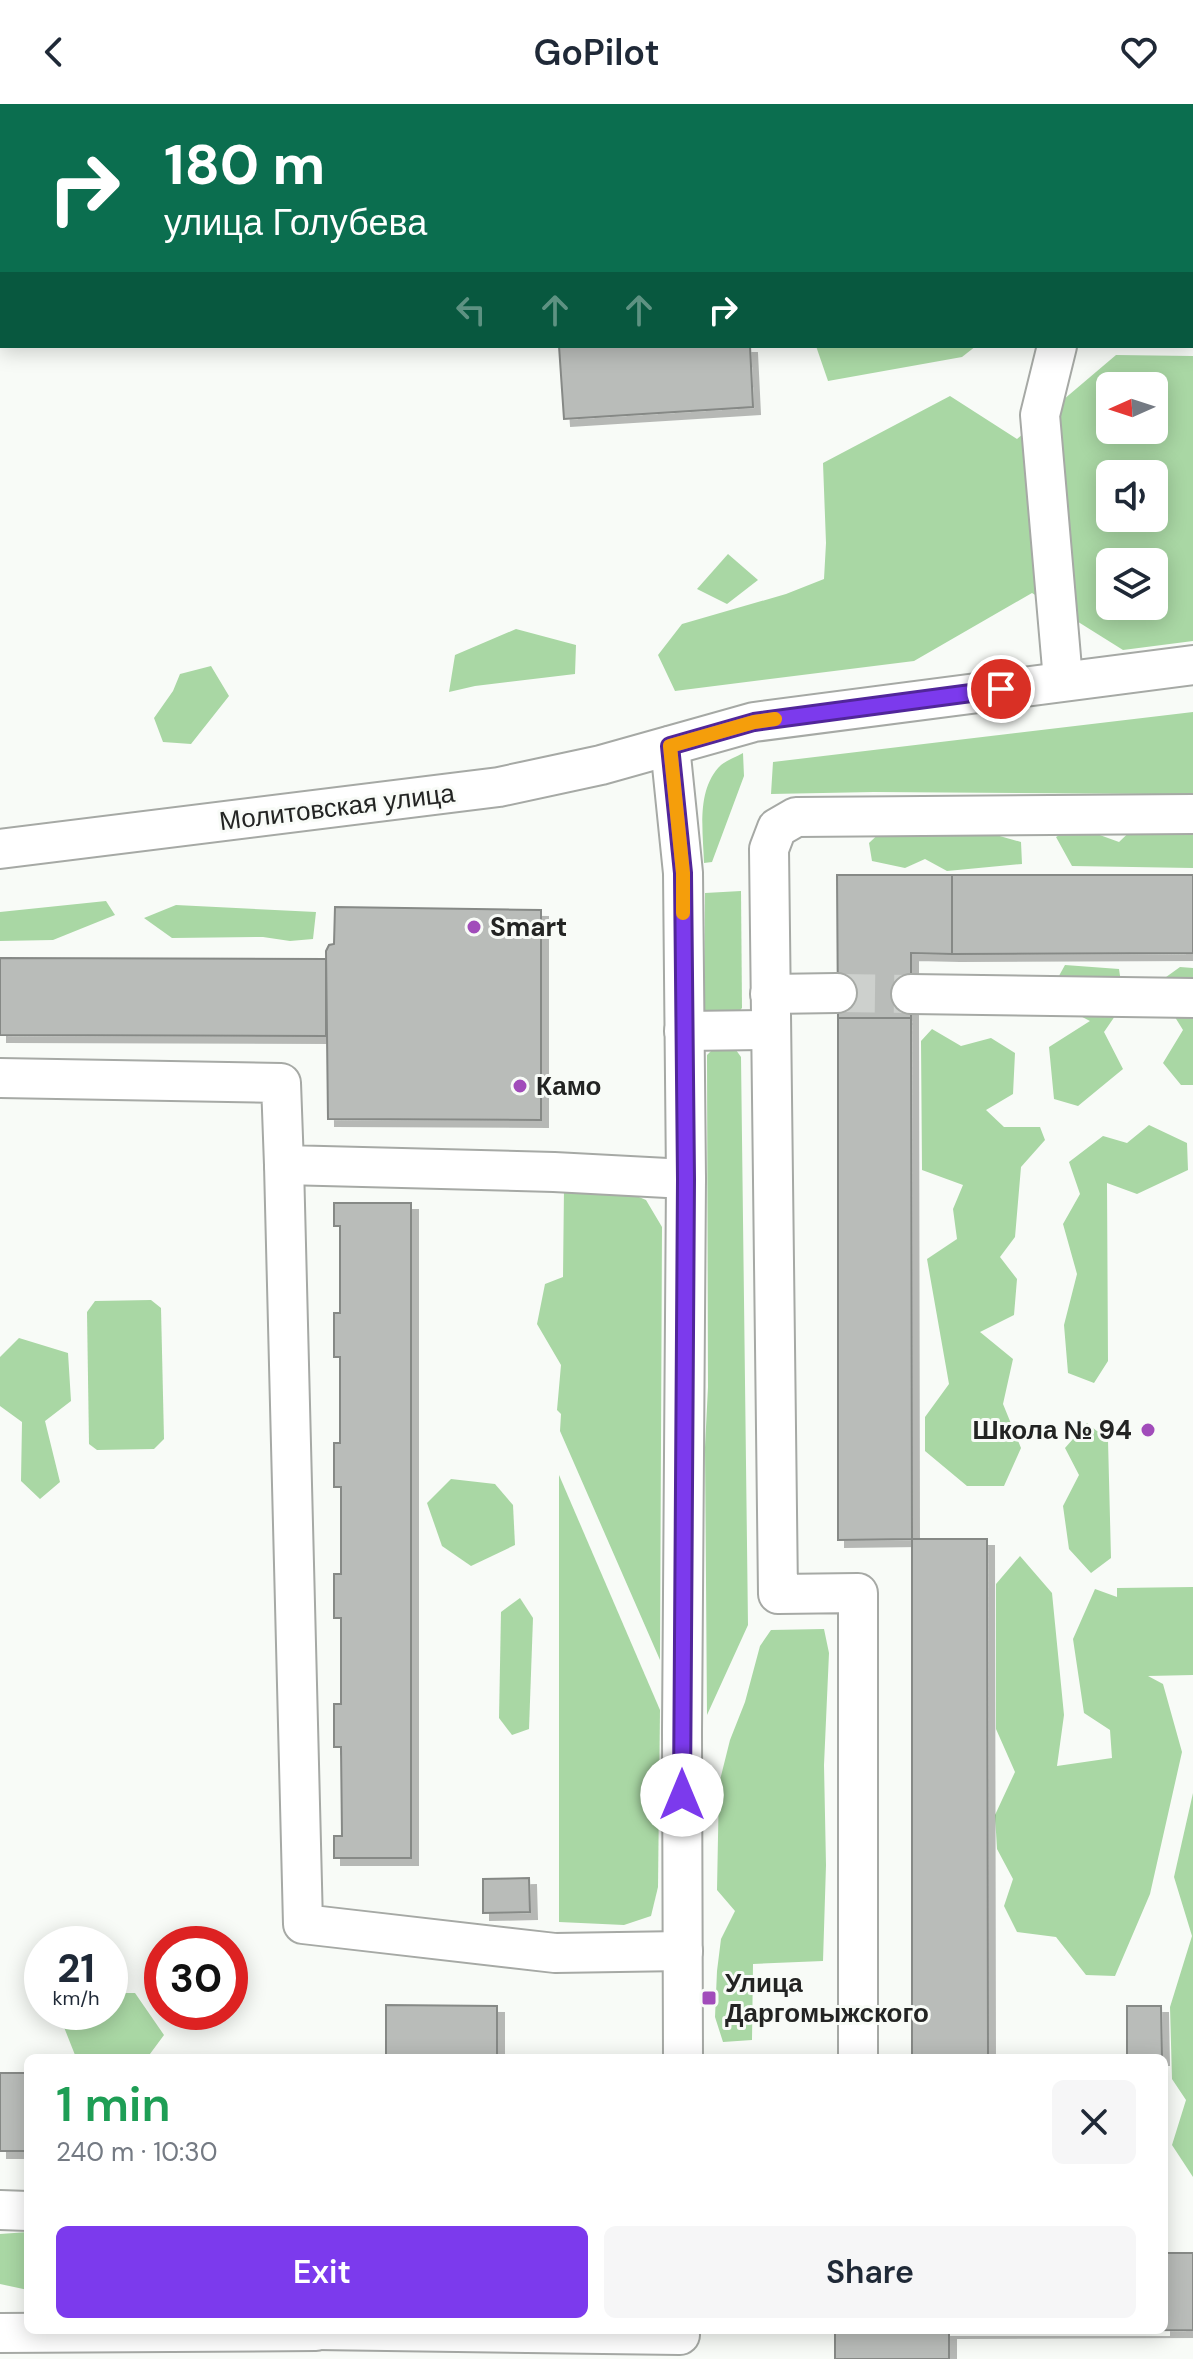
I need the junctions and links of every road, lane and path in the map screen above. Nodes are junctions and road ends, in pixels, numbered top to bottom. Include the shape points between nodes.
1 (1057, 348) edge
2 (1193, 665) edge
3 (1063, 680) junction
4 (670, 746) junction
5 (1193, 814) edge
6 (0, 849) edge
7 (837, 993) tunnel mouth
8 (911, 994) tunnel mouth
9 (1193, 998) edge
10 (770, 1012) junction
11 (684, 1031) junction
12 (0, 1078) edge
13 (284, 1165) junction
14 (686, 1179) junction
15 (683, 1951) junction
16 (683, 2054) edge
17 (858, 2054) edge
18 (0, 2210) edge
19 (24, 2211) edge
20 (0, 2333) edge
21 (24, 2333) edge
22 (448, 2334) edge
23 (680, 2341) edge

1 - 3 street via 1040,415
2 - 3 street, Молитовская улица
3 - 4 street, Молитовская улица via 754,722
4 - 6 street, Молитовская улица via 499,787
4 - 11 street via 683,873
5 - 10 street via 796,817 777,828 769,849
7 - 10 street
8 - 9 street
10 - 11 street
10 - 17 street via 778,1594 858,1593
11 - 14 street
12 - 13 street via 281,1083
13 - 14 street
13 - 15 street via 303,1924 555,1953
14 - 15 street
15 - 16 street
18 - 19 street
20 - 21 street
22 - 23 street

